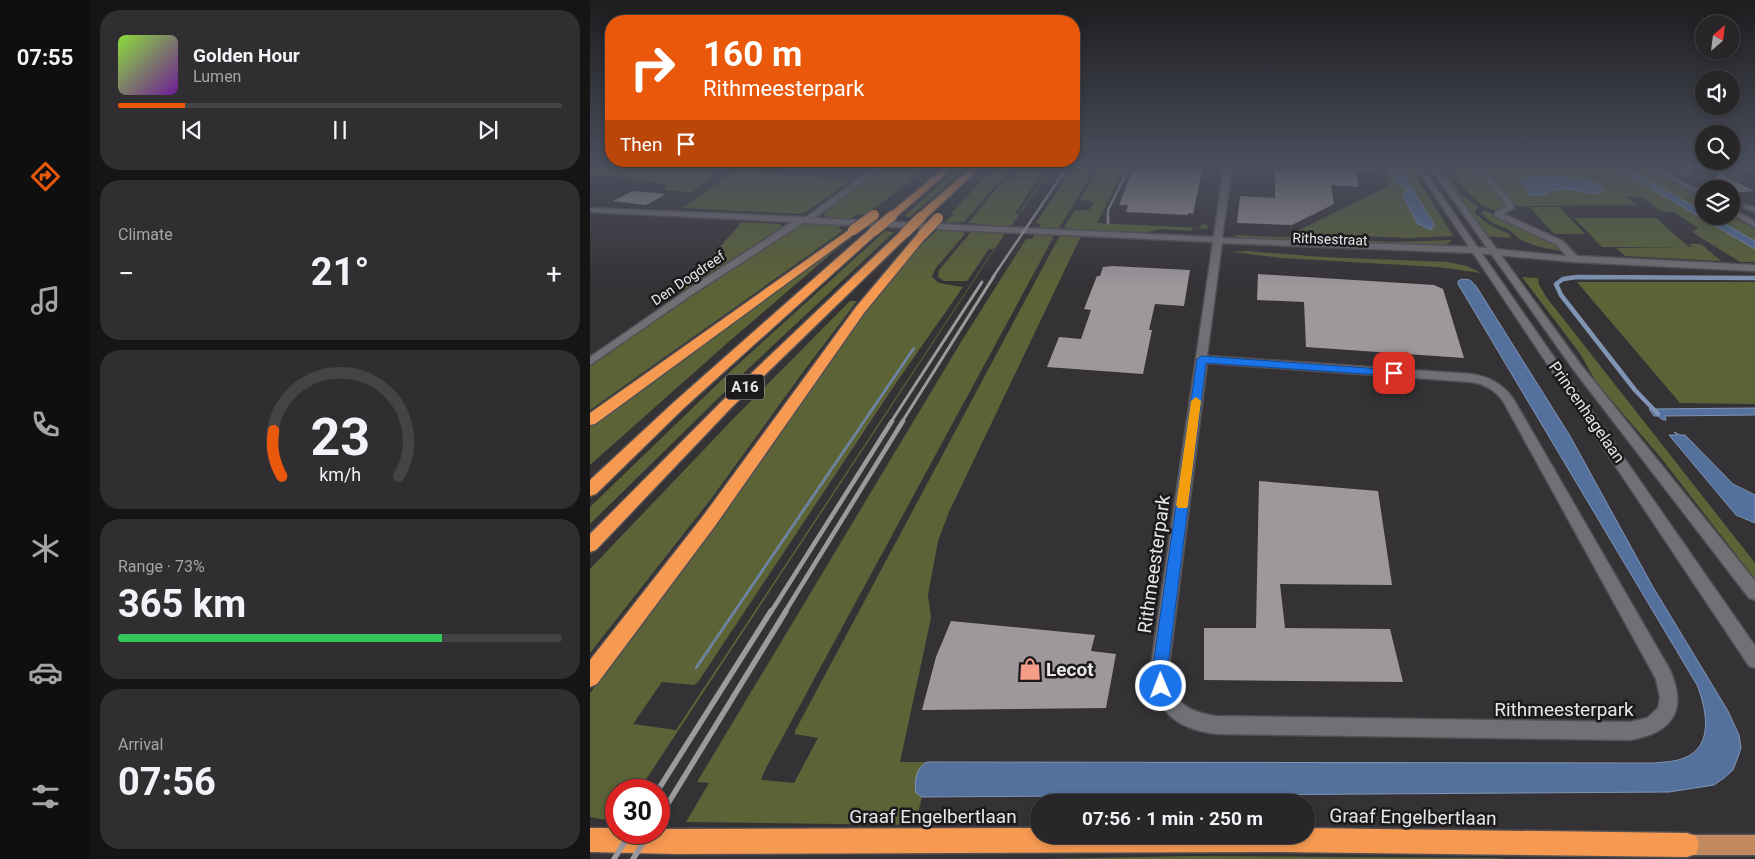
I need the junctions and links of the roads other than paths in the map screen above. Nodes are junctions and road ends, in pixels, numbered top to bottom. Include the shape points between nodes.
1 (824, 206) edge
2 (890, 206) edge
3 (904, 206) edge
4 (934, 206) edge
5 (947, 206) edge
6 (1222, 206) edge
7 (1449, 206) edge
8 (1456, 206) edge
9 (1509, 206) edge
10 (1746, 206) dead end
11 (590, 210) edge
12 (1755, 210) edge
13 (1740, 216) edge
14 (805, 220) junction
15 (1753, 222) edge
16 (1217, 243) junction
17 (1486, 255) junction
18 (1574, 259) junction
19 (1755, 268) edge
20 (1202, 359) junction
21 (590, 362) edge
22 (590, 420) edge
23 (590, 490) edge
24 (590, 546) edge
25 (1755, 593) edge
26 (1755, 660) edge
27 (590, 677) edge
28 (590, 840) edge
29 (1687, 845) joint
30 (1755, 845) edge

1 - 14 street, Den Dogdreef
2 - 22 highway, A16, bridge
3 - 23 highway, A16, bridge via 678,405
4 - 24 highway, A16, bridge via 726,405
5 - 27 highway, A16, bridge via 860,310 709,521
6 - 16 street, Rithmeesterpark
7 - 17 street, Princenhagelaan
8 - 17 street, Princenhagelaan
9 - 18 street via 1498,214 1560,243
10 - 12 street
11 - 14 street, Rithsestraat
13 - 15 street
14 - 16 street, Rithsestraat
14 - 21 street, Den Dogdreef via 690,292
16 - 17 street, Rithsestraat
16 - 20 street, Rithmeesterpark
17 - 18 street, Rithsestraat
17 - 25 street, Princenhagelaan
17 - 26 street, Princenhagelaan
18 - 19 street, Rithsestraat
20 - 20 street, Rithmeesterpark via 1160,666 1165,696 1181,714 1217,726 1630,731 1652,726 1666,714 1670,696 1664,676 1499,388 1471,378
28 - 29 highway, Graaf Engelbertlaan via 1279,840
29 - 30 main road, Graaf Engelbertlaan

